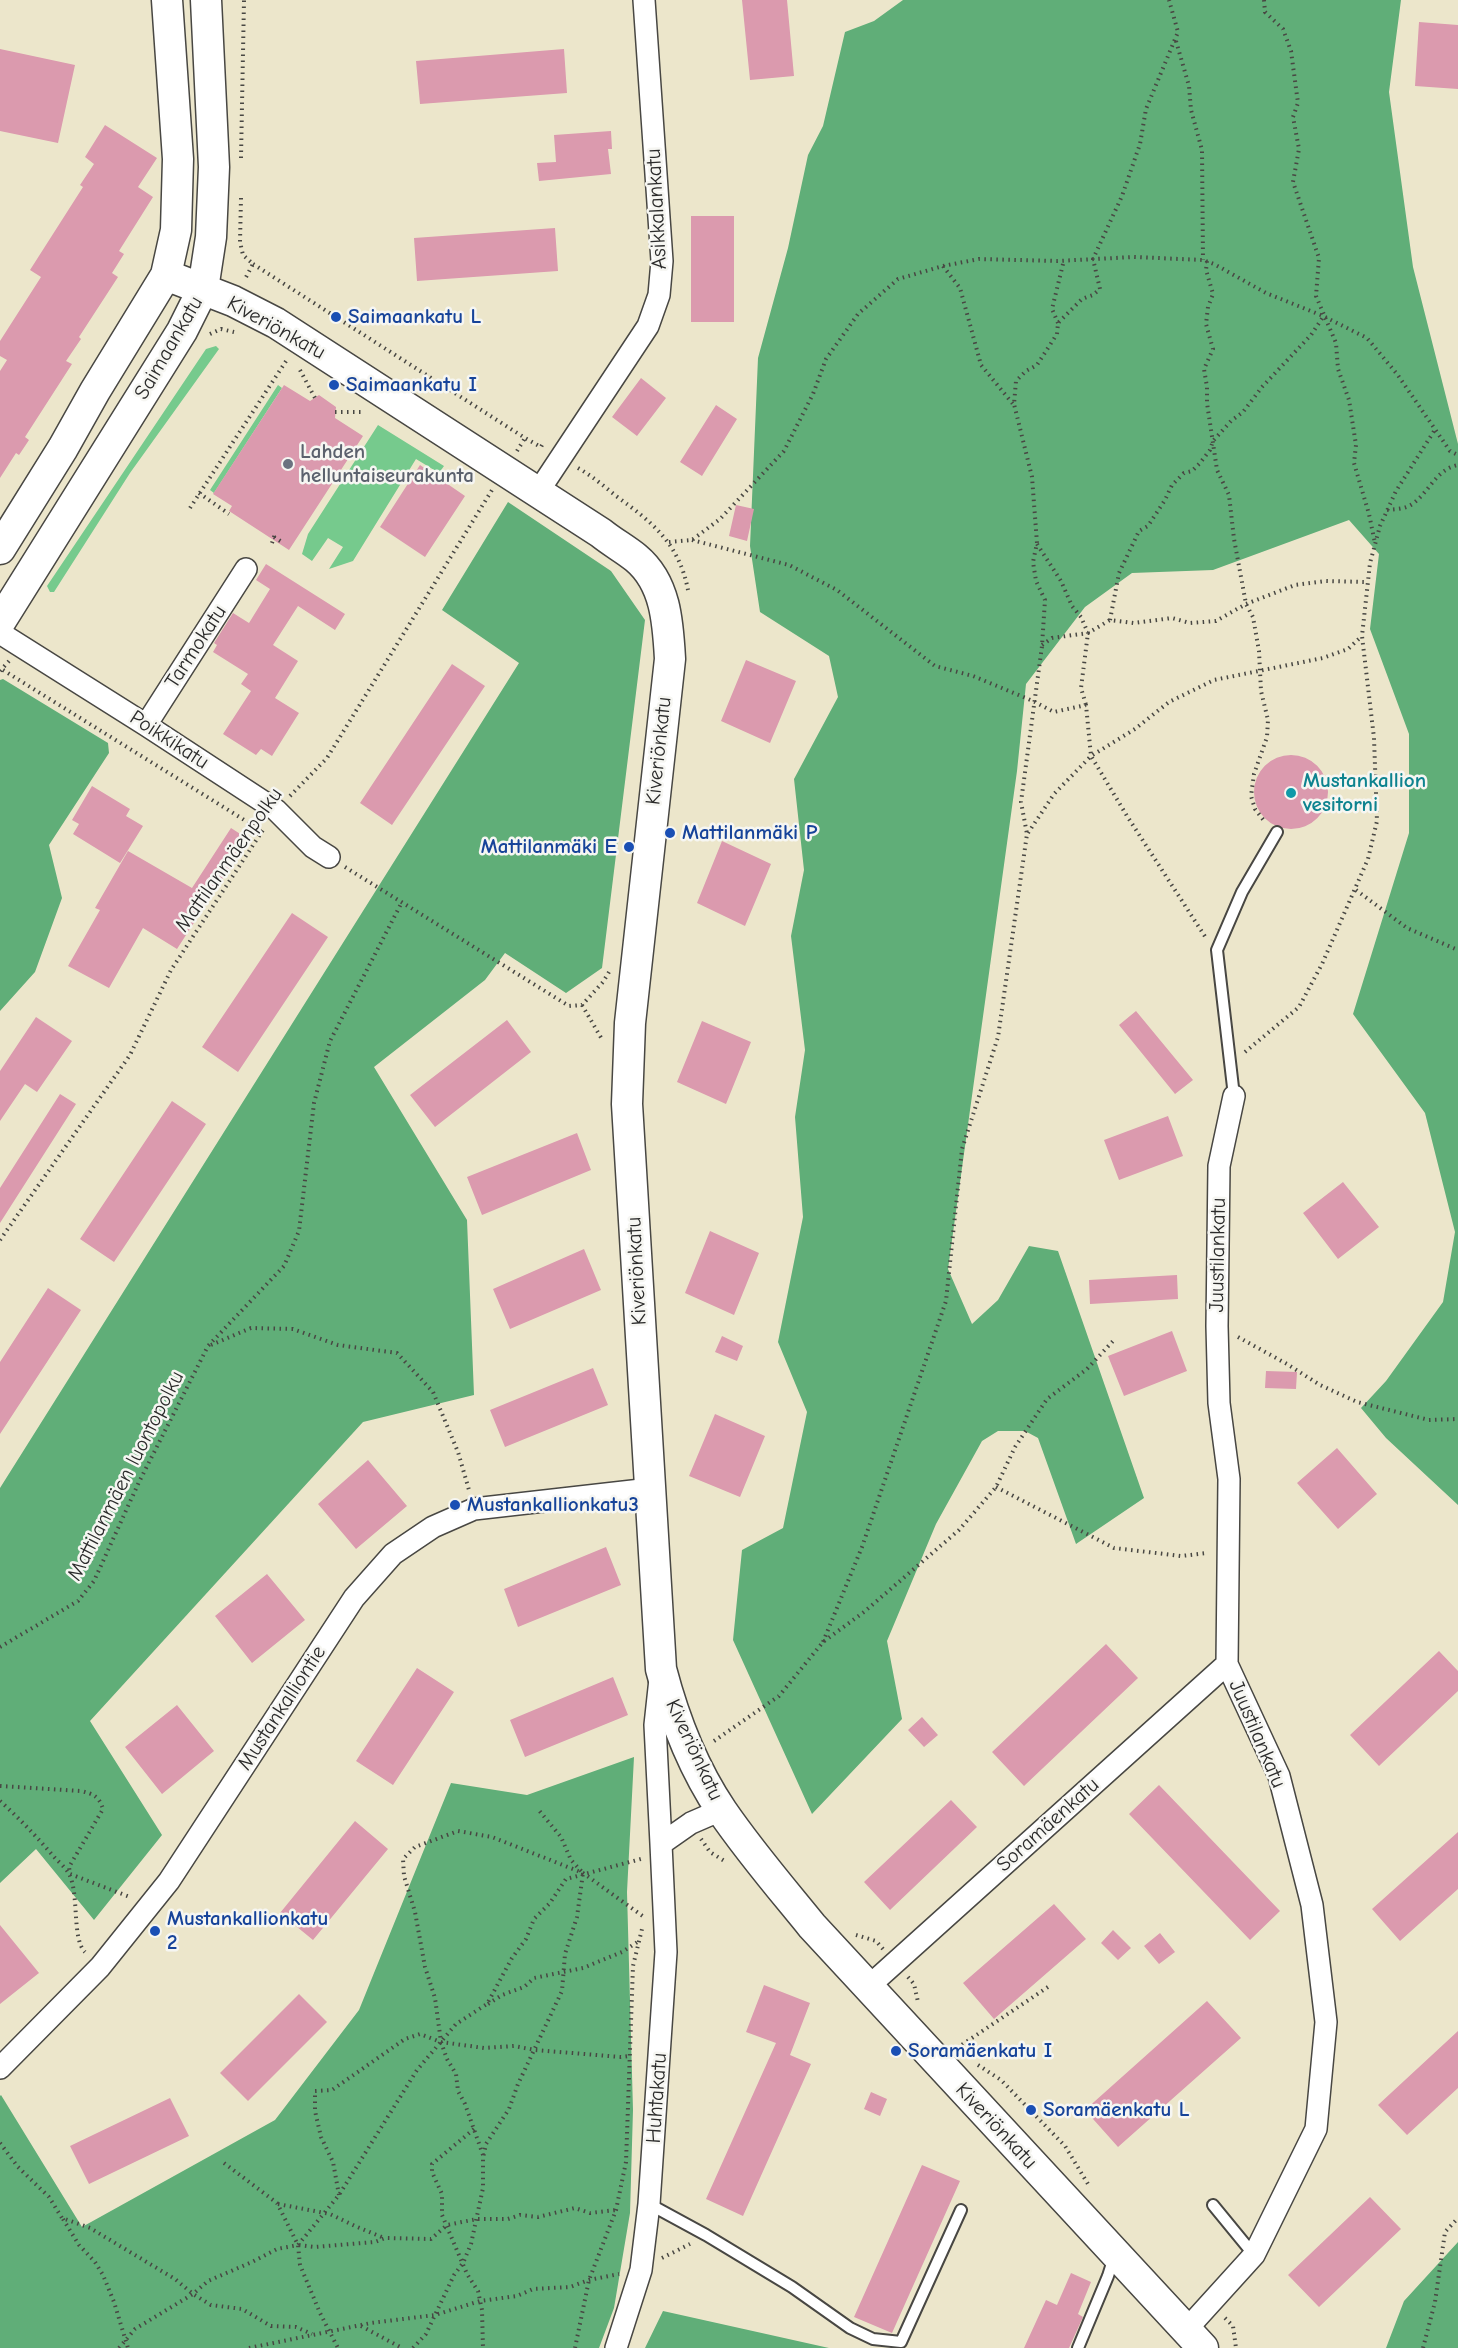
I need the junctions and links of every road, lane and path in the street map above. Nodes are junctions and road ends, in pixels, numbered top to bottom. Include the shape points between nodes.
1 (167, 0) edge
2 (206, 0) edge
3 (644, 0) edge
4 (1170, 0) edge
5 (1264, 0) edge
6 (1175, 40) junction
7 (1093, 259) junction
8 (1064, 260) junction
9 (1205, 260) junction
10 (253, 264) dead end
11 (943, 266) junction
12 (166, 275) junction
13 (203, 289) junction
14 (1323, 316) junction
15 (1058, 323) junction
16 (241, 334) dead end
17 (205, 336) dead end
18 (279, 352) dead end
19 (288, 358) junction
20 (315, 398) dead end
21 (1014, 404) junction
22 (335, 412) dead end
23 (367, 412) dead end
24 (1436, 428) junction
25 (525, 438) junction
26 (548, 438) dead end
27 (1213, 441) junction
28 (1458, 455) edge
29 (1458, 465) edge
30 (505, 470) junction
31 (582, 470) dead end
32 (538, 492) junction
33 (199, 493) junction
34 (230, 504) dead end
35 (190, 508) dead end
36 (1387, 510) junction
37 (692, 540) junction
38 (282, 542) dead end
39 (669, 542) junction
40 (272, 543) dead end
41 (1036, 543) junction
42 (1375, 544) junction
43 (0, 549) edge
44 (246, 569) dead end
45 (1367, 582) junction
46 (689, 594) dead end
47 (1246, 604) junction
48 (1110, 620) junction
49 (0, 621) edge
50 (0, 633) edge
51 (1088, 633) junction
52 (1362, 636) junction
53 (20, 645) junction
54 (1042, 646) junction
55 (1260, 669) junction
56 (2, 670) edge
57 (1033, 701) junction
58 (1086, 705) junction
59 (146, 724) junction
60 (1091, 756) junction
61 (276, 810) junction
62 (262, 831) junction
63 (1277, 831) joint
64 (1027, 834) junction
65 (329, 857) joint
66 (1356, 890) junction
67 (402, 902) junction
68 (1217, 950) junction
69 (1458, 950) edge
70 (612, 967) dead end
71 (1231, 1064) junction
72 (1233, 1096) joint
73 (1, 1237) edge
74 (1217, 1326) junction
75 (1114, 1340) dead end
76 (208, 1346) junction
77 (1458, 1419) edge
78 (996, 1487) junction
79 (650, 1489) junction
80 (474, 1509) junction
81 (1228, 1550) junction
82 (823, 1642) junction
83 (0, 1647) edge
84 (1227, 1664) junction
85 (661, 1669) junction
86 (710, 1732) dead end
87 (714, 1741) junction
88 (717, 1749) dead end
89 (0, 1786) edge
90 (0, 1801) edge
91 (537, 1808) dead end
92 (721, 1810) junction
93 (657, 1850) junction
94 (583, 1873) junction
95 (70, 1874) junction
96 (150, 1905) junction
97 (645, 1907) dead end
98 (644, 1917) junction
99 (850, 1933) dead end
100 (641, 1940) junction
101 (894, 1963) junction
102 (100, 1967) junction
103 (564, 1972) junction
104 (868, 1987) junction
105 (1048, 1987) dead end
106 (487, 2004) junction
107 (918, 2006) dead end
108 (949, 2040) dead end
109 (441, 2042) junction
110 (956, 2048) junction
111 (535, 2050) junction
112 (962, 2055) dead end
113 (629, 2056) junction
114 (970, 2060) dead end
115 (0, 2068) edge
116 (474, 2129) junction
117 (0, 2143) edge
118 (483, 2156) junction
119 (224, 2163) dead end
120 (1092, 2192) dead end
121 (339, 2195) junction
122 (277, 2203) junction
123 (649, 2204) junction
124 (1213, 2205) dead end
125 (961, 2210) dead end
126 (616, 2211) junction
127 (325, 2212) junction
128 (62, 2218) junction
129 (1458, 2218) edge
130 (477, 2219) junction
131 (447, 2225) junction
132 (706, 2235) junction
133 (385, 2238) junction
134 (298, 2245) junction
135 (1114, 2254) junction
136 (1254, 2255) junction
137 (463, 2263) junction
138 (641, 2270) junction
139 (590, 2280) junction
140 (193, 2294) junction
141 (480, 2301) junction
142 (1210, 2303) junction
143 (435, 2315) junction
144 (361, 2326) junction
145 (330, 2330) junction
146 (313, 2334) junction
147 (1194, 2339) edge
148 (125, 2340) junction
149 (119, 2348) edge
150 (128, 2348) edge
151 (249, 2348) edge
152 (338, 2348) edge
153 (402, 2348) edge
154 (413, 2348) edge
155 (483, 2348) edge
156 (575, 2348) edge
157 (616, 2348) edge
158 (1078, 2348) edge
159 (1236, 2348) edge
160 (1424, 2348) edge

1 - 12 street, Saimaankatu via 178,159 176,231
2 - 13 street, Saimaankatu via 214,166 211,237
3 - 32 street, Asikkalankatu via 662,261 659,295 648,326
4 - 6 path via 1178,32
5 - 14 path via 1265,12 1283,29 1291,51 1298,103 1293,117 1299,149 1293,182 1319,258 1316,296
6 - 7 path via 1146,109 1140,144 1122,195
6 - 9 path via 1202,150
7 - 8 path
7 - 9 path
7 - 15 path via 1100,289 1082,299
8 - 11 path via 979,259
8 - 15 path via 1052,309
9 - 14 path via 1266,293
9 - 27 path via 1213,294 1206,324 1213,349 1204,369
10 - 25 path
11 - 21 path via 960,288 981,365
11 - 37 path via 898,279 858,314 826,359 784,451 720,519
12 - 13 street, Kiveriönkatu
12 - 43 street, Saimaankatu
13 - 30 street, Kiveriönkatu via 276,323
13 - 49 street, Saimaankatu via 182,331
14 - 24 path via 1367,338
14 - 27 path via 1311,335
14 - 42 path via 1336,342 1338,369 1349,400 1356,445 1354,463
15 - 21 path via 1057,334 1037,365 1016,381
16 - 17 path via 221,329
18 - 19 path
19 - 20 path via 296,361
19 - 33 path
21 - 41 path via 1032,477
22 - 23 path
24 - 28 path via 1450,451
24 - 36 path
25 - 26 path via 541,447
25 - 30 path, Mattilanmäenpolku
27 - 47 path via 1217,470 1229,495
27 - 48 path via 1200,463 1172,485 1148,526 1139,531 1119,573
29 - 36 path via 1437,476 1415,502 1402,509
30 - 32 street, Kiveriönkatu
30 - 61 path, Mattilanmäenpolku via 327,758
31 - 39 path via 652,523
32 - 79 street, Kiveriönkatu via 638,560 658,589 668,619 670,659 630,1023 627,1104
33 - 34 path via 227,513
33 - 35 path
36 - 42 path
37 - 39 path
37 - 57 path via 789,565 837,590 935,666 974,675
38 - 40 path via 274,535
39 - 46 path via 684,572
41 - 51 path
41 - 54 path via 1036,581 1045,600
42 - 45 path
44 - 59 street, Tarmokatu
45 - 47 path via 1295,585
45 - 52 path
47 - 48 path via 1216,621
47 - 55 path via 1253,617
48 - 51 path
50 - 53 street, Poikkikatu
51 - 54 path via 1052,638
51 - 58 path via 1081,688
52 - 55 path via 1347,649 1323,658
52 - 66 path via 1374,738 1377,821
53 - 56 path
53 - 59 street, Poikkikatu
54 - 57 path
55 - 60 path via 1214,680 1178,698
55 - 63 path via 1268,737 1254,774 1251,796 1263,820
56 - 62 path
57 - 58 path via 1054,712
57 - 64 path via 1021,802
58 - 60 path
59 - 61 street, Poikkikatu
60 - 64 path via 1054,794
60 - 68 path via 1202,935
61 - 62 path, Mattilanmäenpolku
61 - 65 street, Poikkikatu via 313,847
62 - 73 path, Mattilanmäenpolku via 171,970 130,1055
63 - 68 lane via 1242,892
64 - 82 path via 998,1038 962,1149 946,1301 862,1547
65 - 67 path
66 - 69 path via 1407,928
66 - 71 path via 1299,1007
67 - 70 path via 569,1006 582,1005
67 - 76 path, Mattilanmäen luontopolku via 330,1041 314,1103 299,1231 284,1266
68 - 71 lane
71 - 72 lane
72 - 74 street, Juustilankatu via 1219,1166
74 - 77 path via 1357,1402 1429,1420
74 - 81 street, Juustilankatu via 1219,1403 1228,1479
75 - 78 path via 1087,1369 1047,1399 1015,1447
76 - 80 path via 251,1328 293,1329 338,1345 397,1353 433,1392 458,1452
76 - 83 path, Mattilanmäen luontopolku via 94,1581 78,1601
78 - 81 path via 1114,1548 1181,1556
78 - 82 path via 959,1530
79 - 80 street, Mustankalliontie
79 - 85 street, Kiveriönkatu
80 - 96 street, Mustankalliontie via 433,1527 393,1554 354,1598
81 - 84 street, Juustilankatu
82 - 87 path via 778,1696
84 - 101 street, Soramäenkatu
84 - 136 street, Juustilankatu via 1279,1776 1312,1905 1326,2022 1316,2129
85 - 92 street, Kiveriönkatu via 692,1757
85 - 93 street, Huhtakatu via 655,1725
86 - 87 path
87 - 88 path
89 - 95 path via 81,1791 100,1799 103,1809 69,1867
90 - 95 path
91 - 94 path
92 - 93 street via 691,1823
92 - 104 street, Kiveriönkatu via 812,1926
93 - 94 path
93 - 123 street, Huhtakatu via 666,1952
94 - 98 path
94 - 103 path via 578,1917 565,1954
94 - 106 path via 566,1879 534,1919
94 - 109 path via 492,1837 458,1831 415,1847 403,1859 435,1998
95 - 96 path
95 - 102 path via 80,1948
96 - 102 street, Mustankalliontie
97 - 98 path
98 - 100 path
99 - 101 path via 876,1941
100 - 103 path via 622,1952
100 - 113 path via 633,1966
101 - 104 street, Soramäenkatu
101 - 107 path via 914,1984
102 - 115 street, Mustankalliontie
103 - 106 path via 534,1978 524,1987
103 - 111 path via 562,1990
104 - 135 street, Kiveriönkatu
105 - 110 path
106 - 109 path via 456,2024
108 - 110 path
109 - 111 path
109 - 116 path
109 - 121 path via 417,2070
109 - 121 path via 420,2034 405,2039 332,2090 315,2091 315,2111 333,2162
110 - 112 path
111 - 113 path
111 - 118 path
113 - 126 path via 626,2162
114 - 120 path via 1001,2080 1065,2146
116 - 118 path
116 - 131 path via 432,2164
117 - 128 path via 49,2197
118 - 130 path via 483,2188
119 - 122 path
121 - 127 path
122 - 127 path
122 - 134 path
123 - 132 lane
123 - 138 street, Huhtakatu
124 - 136 lane
125 - 132 lane via 902,2342 873,2339 850,2328
126 - 130 path via 575,2208 538,2217
126 - 139 path
127 - 133 path
127 - 134 path
128 - 140 path via 90,2228
128 - 148 path via 103,2275
129 - 160 path via 1445,2232
130 - 131 path
130 - 137 path
131 - 133 path via 431,2238
131 - 137 path
132 - 138 path
133 - 134 path via 315,2247
134 - 140 path via 277,2248 208,2281
134 - 145 path via 300,2265
135 - 147 street, Kiveriönkatu
135 - 158 lane
136 - 142 street, Juustilankatu
137 - 141 path
137 - 143 path
138 - 139 path
138 - 157 street, Huhtakatu
139 - 141 path via 570,2287 533,2289 517,2296
139 - 156 path
140 - 146 path via 211,2305 242,2309 271,2326 296,2327
140 - 148 path
141 - 143 path
141 - 155 path
142 - 147 street, Juustilankatu
142 - 159 path via 1233,2326
143 - 144 path
143 - 154 path via 426,2334
144 - 145 path
144 - 153 path
145 - 146 path
145 - 152 path
146 - 151 path
148 - 149 path
148 - 150 path

